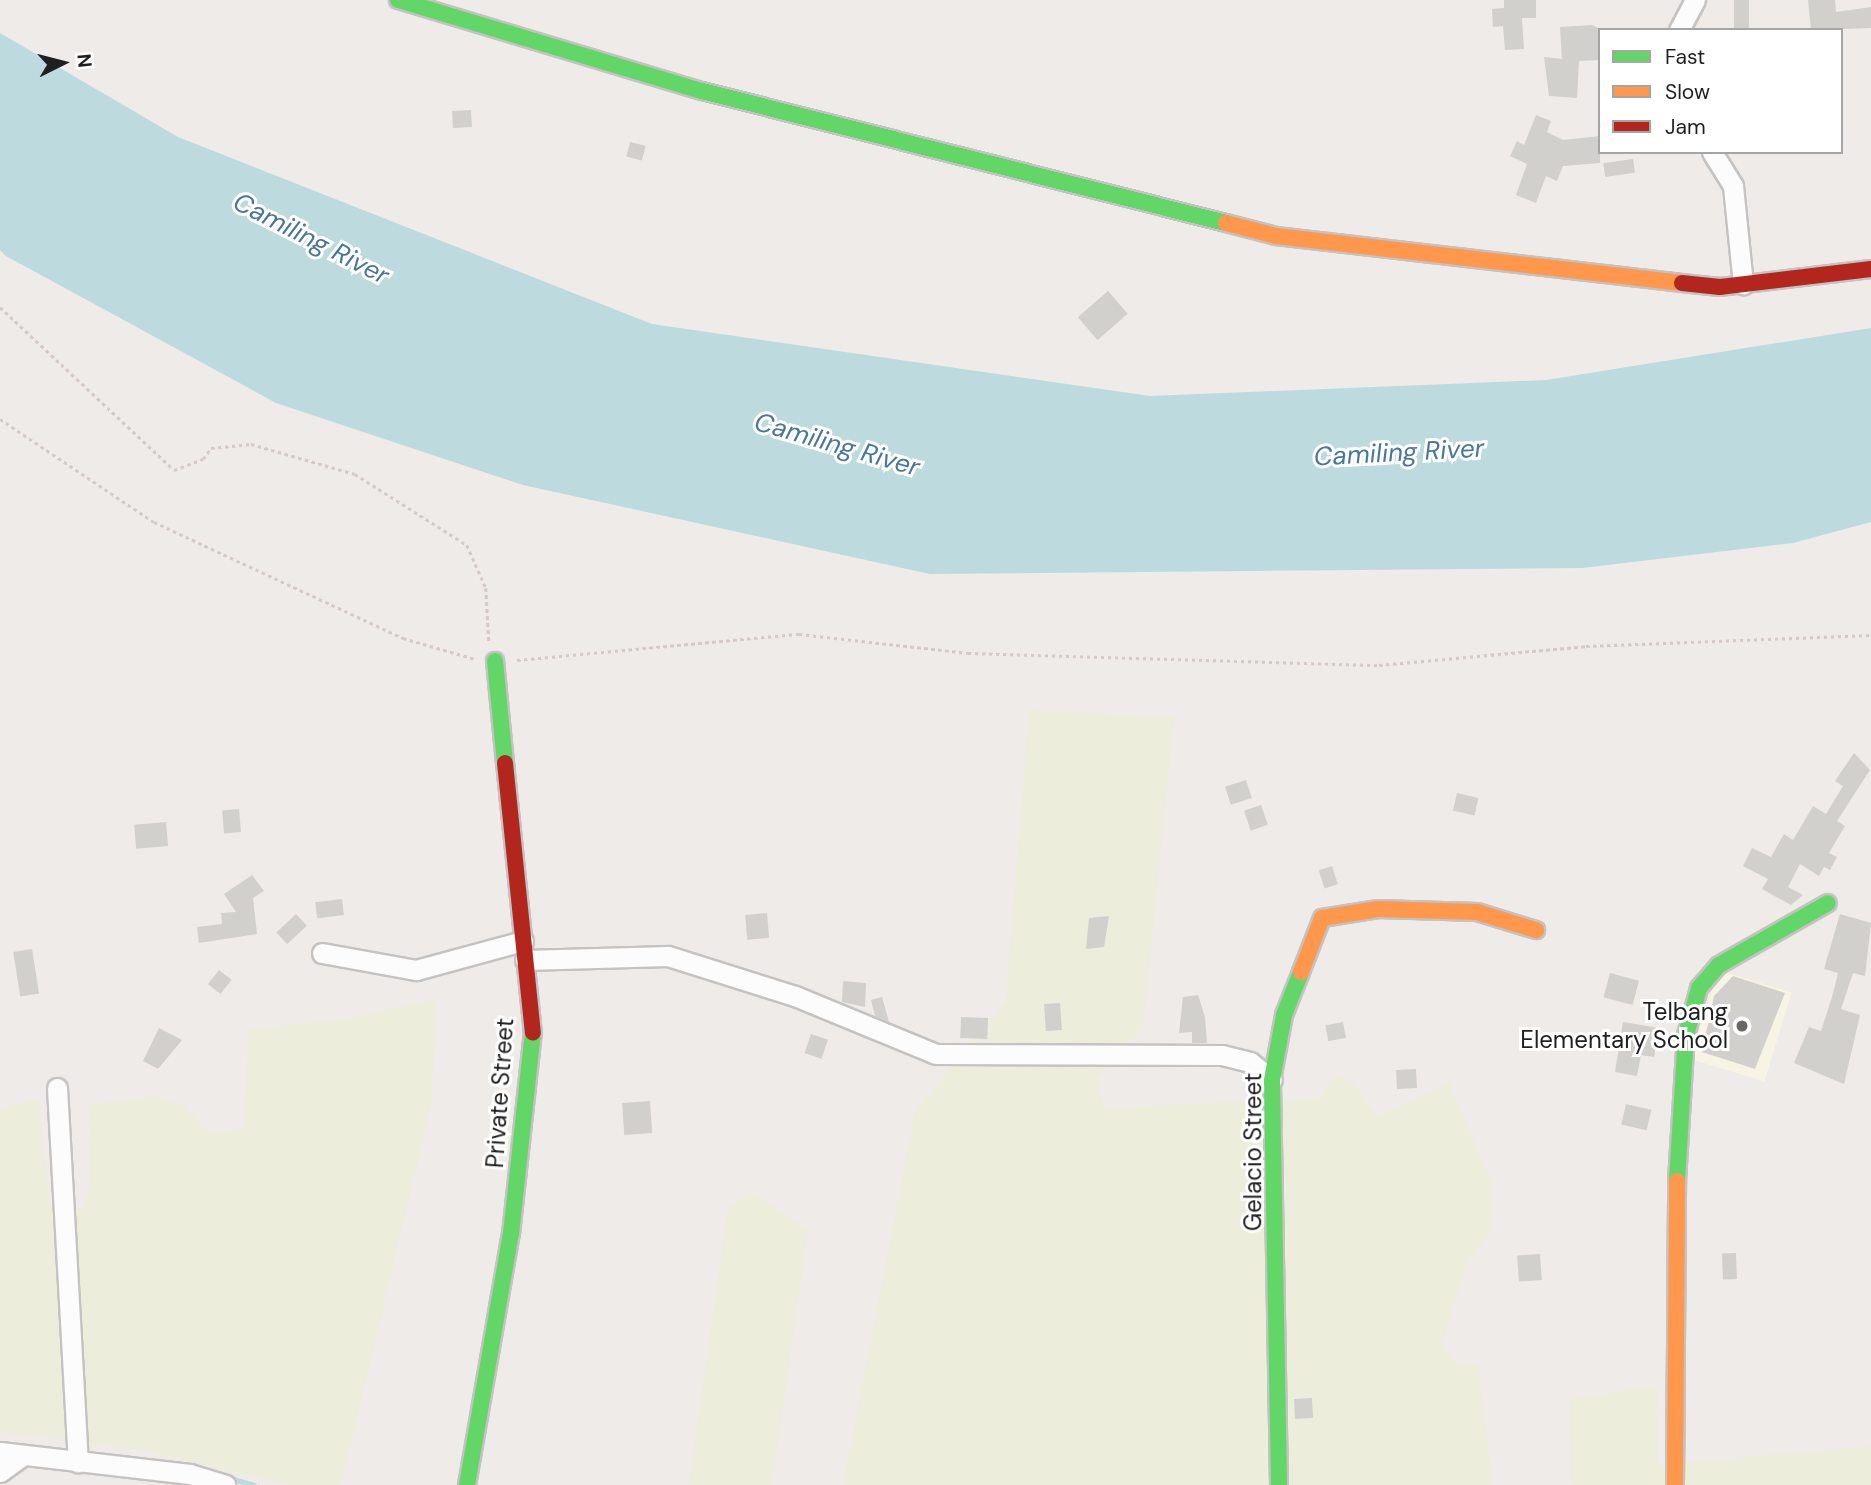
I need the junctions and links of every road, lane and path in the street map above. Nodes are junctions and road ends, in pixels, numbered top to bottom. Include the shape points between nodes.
1 (398, 0) edge
2 (1695, 0) edge
3 (1680, 28) edge
4 (1713, 154) edge
5 (1871, 269) edge
6 (1743, 284) junction
7 (0, 307) edge
8 (0, 419) edge
9 (1871, 635) edge
10 (490, 660) junction
11 (1828, 903) dead end
12 (1535, 930) dead end
13 (524, 951) junction
14 (323, 953) dead end
15 (1272, 1080) junction
16 (57, 1088) dead end
17 (0, 1452) edge
18 (23, 1455) junction
19 (78, 1462) junction
20 (0, 1472) edge
21 (225, 1485) edge
22 (467, 1485) edge
23 (1279, 1485) edge
24 (1675, 1485) edge

1 - 6 street via 702,91 1276,236 1720,287
2 - 3 street
4 - 6 street via 1733,186
5 - 6 street
7 - 10 path via 174,470 204,459 211,448 251,444 355,474 467,545 486,589
8 - 10 path via 154,522 403,638 456,657
9 - 10 path via 1599,646 1379,665 968,653 799,634
10 - 13 street, Private Street
11 - 24 street via 1719,965 1699,988 1686,1035 1674,1239
12 - 15 street, Gelacio Street via 1477,912 1378,909 1322,918 1284,1015
13 - 14 street via 416,970
13 - 15 street via 668,957 795,996 936,1054 1222,1055 1250,1062
13 - 22 street, Private Street via 533,1036 511,1234
15 - 23 street, Gelacio Street
16 - 19 street
17 - 18 street
18 - 19 street
18 - 20 street
19 - 21 street via 190,1474

